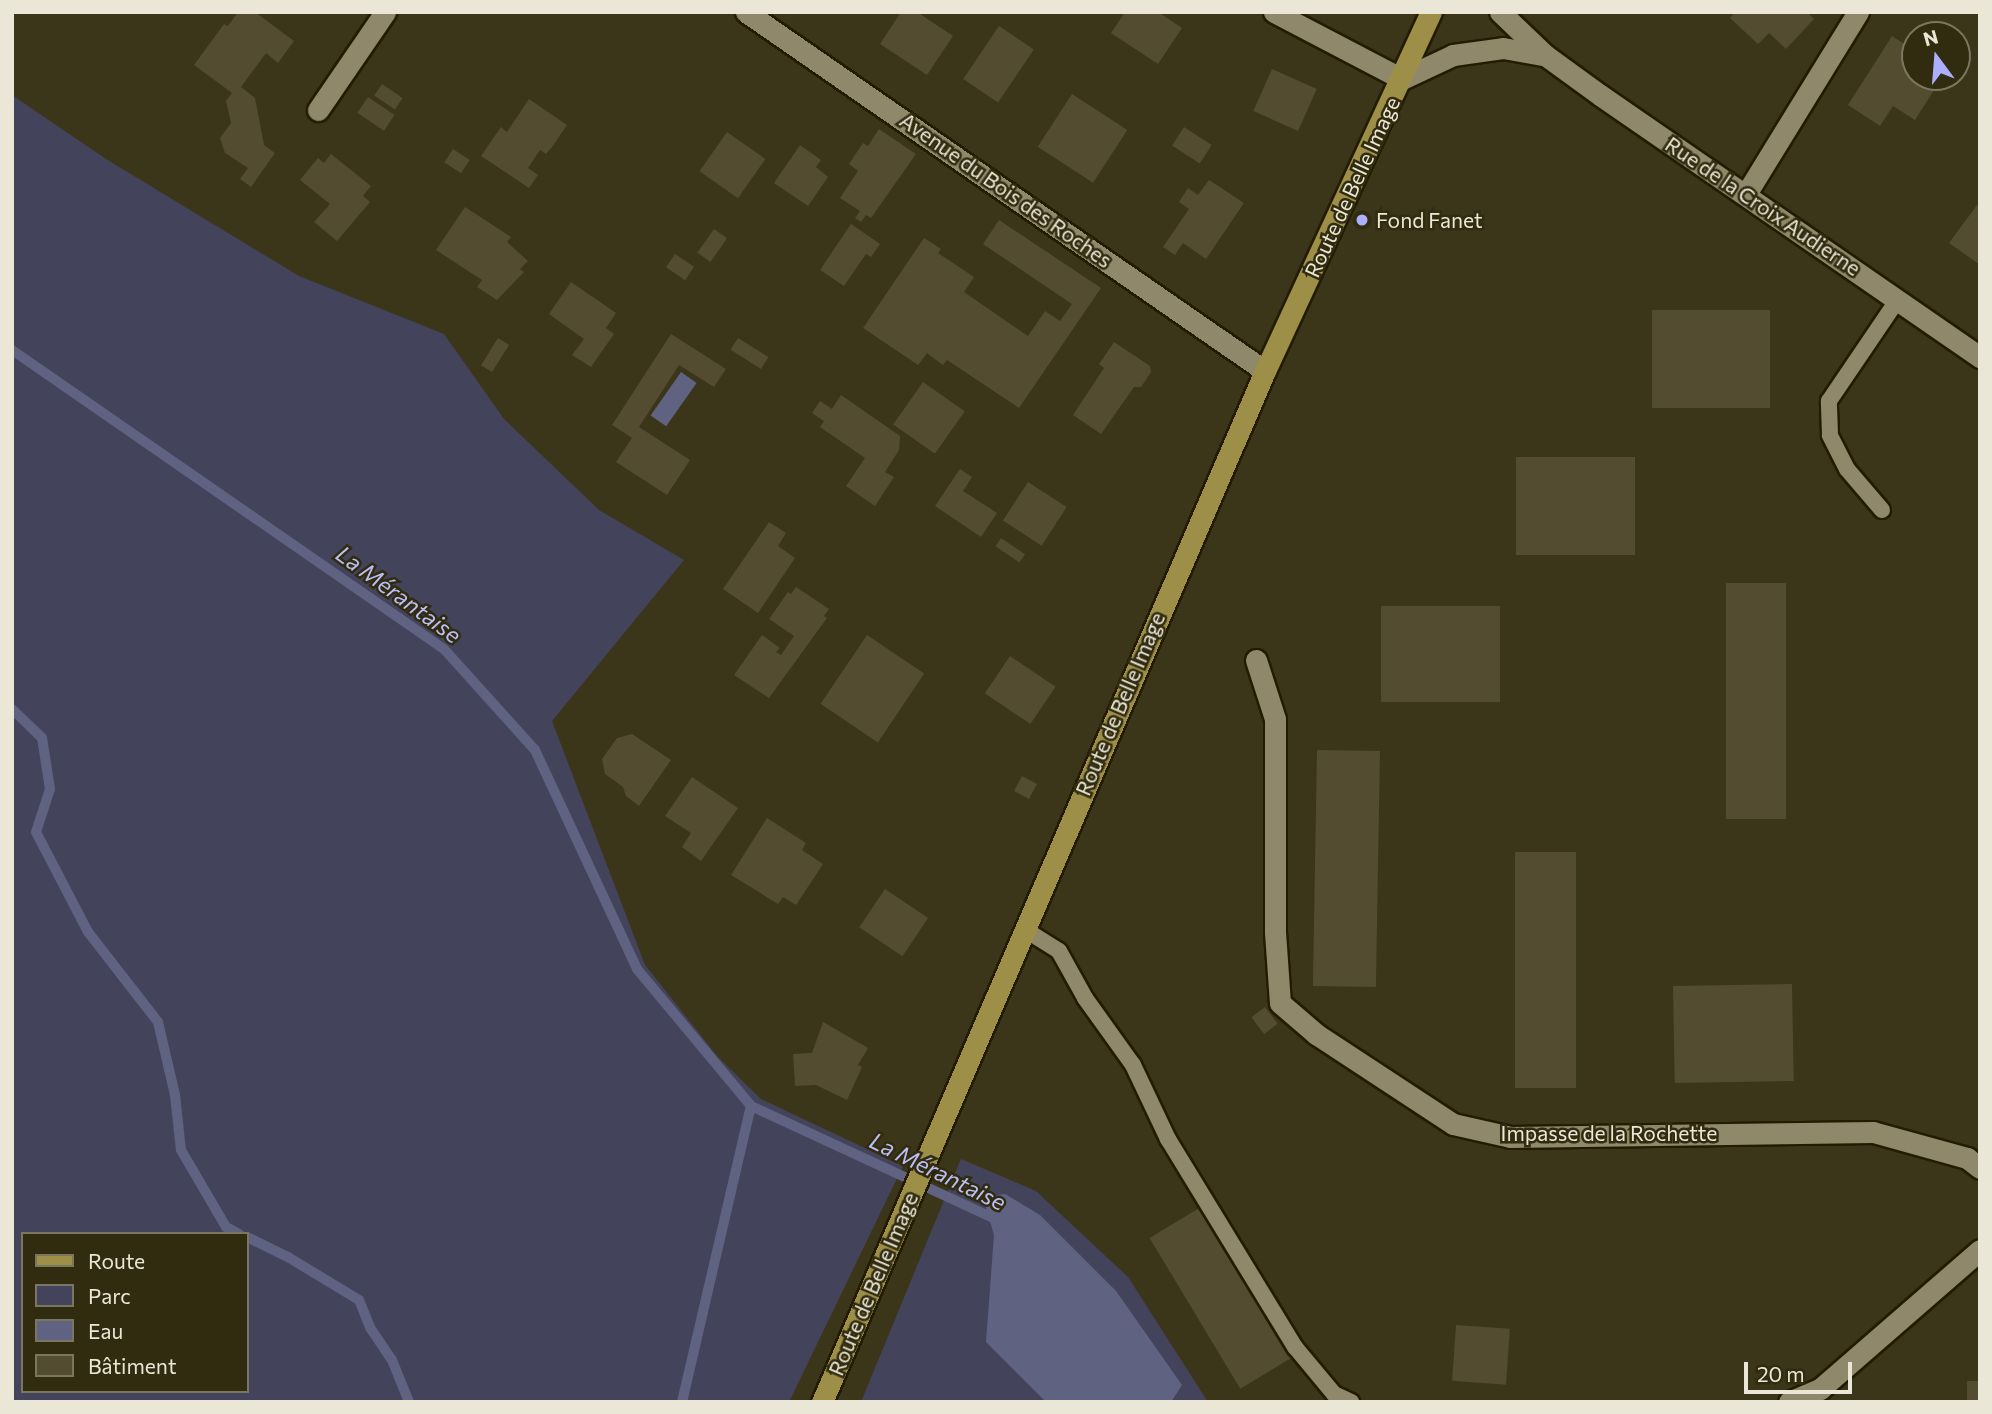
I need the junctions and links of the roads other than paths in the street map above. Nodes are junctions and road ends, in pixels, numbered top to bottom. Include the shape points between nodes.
1 (385, 12) edge
2 (746, 12) edge
3 (1274, 12) edge
4 (1431, 12) edge
5 (1500, 12) edge
6 (1857, 12) edge
7 (1545, 55) junction
8 (1402, 79) junction
9 (318, 110) dead end
10 (1746, 194) junction
11 (1898, 299) junction
12 (1980, 357) edge
13 (1265, 371) junction
14 (1882, 510) dead end
15 (1256, 660) dead end
16 (1024, 929) junction
17 (1980, 1168) edge
18 (1980, 1250) edge
19 (1823, 1396) edge
20 (822, 1402) edge
21 (1351, 1402) edge
22 (1790, 1402) edge

1 - 9 street
2 - 13 street, Avenue du Bois des Roches
3 - 8 street
4 - 8 main road, Route de Belle Image
5 - 7 street, Rue de la Croix Audierne
6 - 10 street
7 - 8 street, Rue de la Croix Audierne via 1503,48 1453,55
7 - 10 street, Rue de la Croix Audierne
8 - 13 main road, Route de Belle Image
10 - 11 street, Rue de la Croix Audierne
11 - 12 street, Rue de la Croix Audierne
11 - 14 lane via 1829,401 1830,435 1847,469
13 - 16 main road, Route de Belle Image
15 - 17 street, Impasse de la Rochette via 1275,719 1275,932 1280,1003 1316,1034 1453,1124 1510,1137 1873,1132 1967,1158
16 - 20 main road, Route de Belle Image
16 - 21 lane via 1059,951 1085,998 1133,1065 1168,1139 1295,1347 1334,1394
18 - 19 street
19 - 22 street

